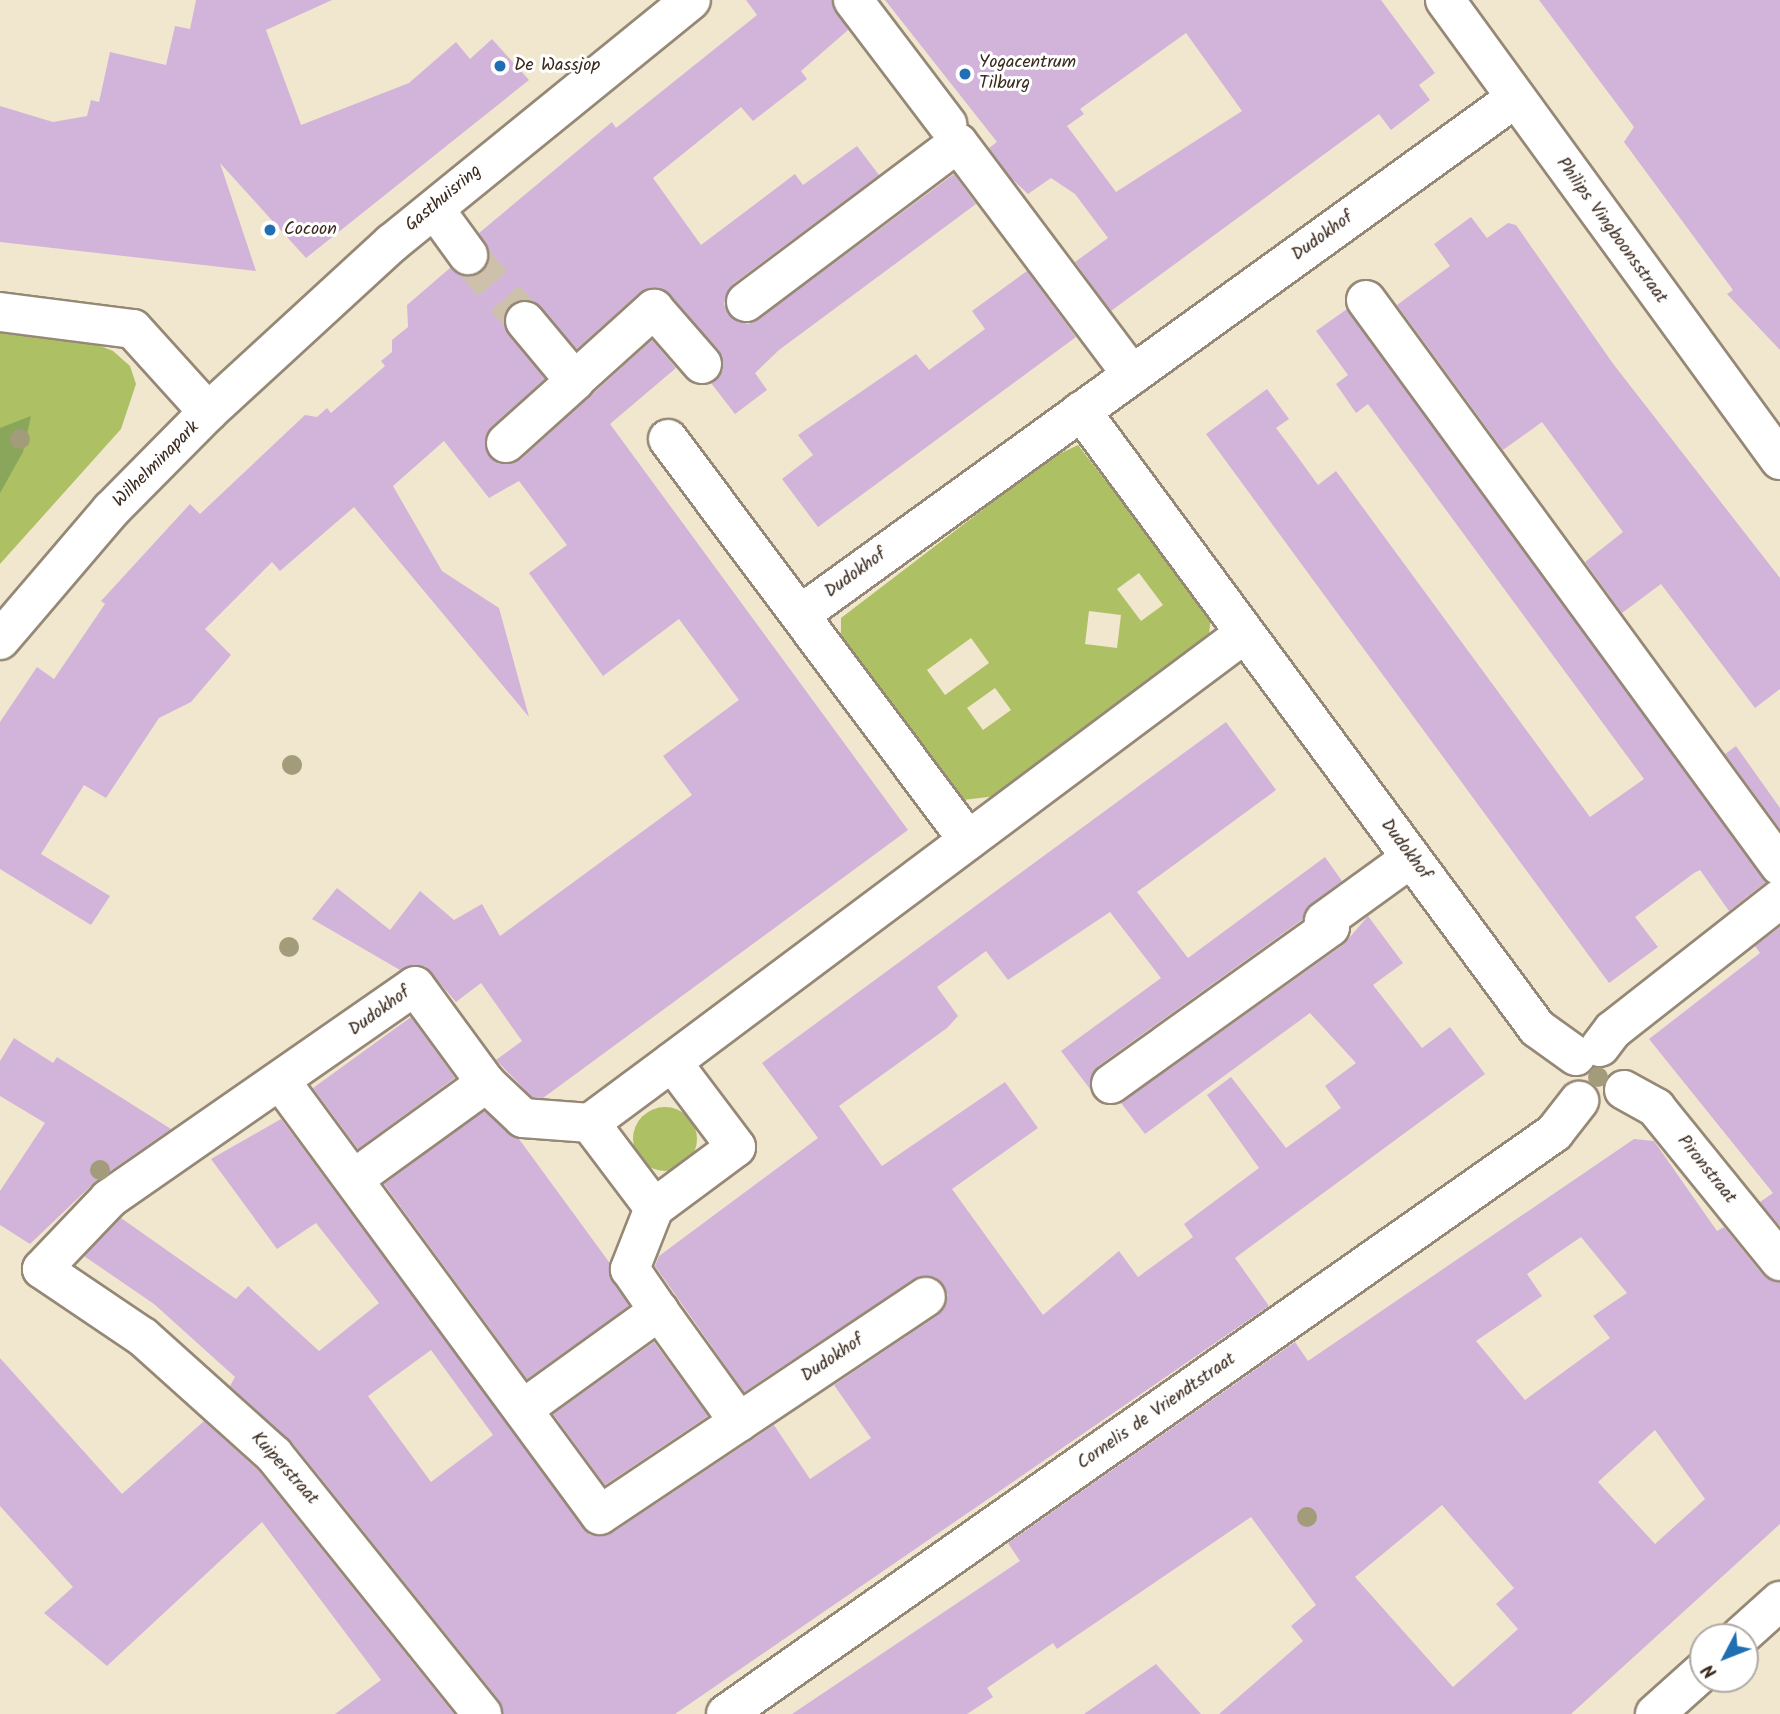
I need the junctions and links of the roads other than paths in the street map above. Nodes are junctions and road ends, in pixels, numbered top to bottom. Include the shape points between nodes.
1 (691, 0) edge
2 (853, 0) edge
3 (1445, 0) edge
4 (1514, 99) junction
5 (952, 134) junction
6 (444, 222) dead end
7 (468, 255) tunnel mouth
8 (1366, 300) dead end
9 (746, 302) dead end
10 (0, 312) edge
11 (525, 321) tunnel mouth
12 (702, 364) dead end
13 (1132, 375) junction
14 (574, 381) junction
15 (1081, 411) junction
16 (208, 412) junction
17 (668, 439) dead end
18 (506, 443) dead end
19 (1780, 460) edge
20 (801, 614) junction
21 (1244, 634) junction
22 (0, 640) edge
23 (968, 840) junction
24 (1411, 858) junction
25 (1780, 866) edge
26 (1780, 899) edge
27 (1588, 1051) junction
28 (672, 1062) junction
29 (282, 1083) junction
30 (486, 1083) junction
31 (1111, 1084) dead end
32 (1624, 1090) junction
33 (1579, 1101) junction
34 (590, 1123) junction
35 (355, 1178) junction
36 (654, 1208) junction
37 (1780, 1261) edge
38 (926, 1297) dead end
39 (659, 1311) junction
40 (523, 1409) junction
41 (739, 1422) junction
42 (1780, 1601) edge
43 (1756, 1623) edge
44 (1689, 1684) edge
45 (482, 1714) edge
46 (726, 1714) edge
47 (1655, 1714) edge

1 - 16 street, Gasthuisring via 392,243
2 - 5 street
3 - 4 street, Philips Vingboonsstraat
4 - 13 street, Dudokhof
4 - 19 street, Philips Vingboonsstraat
5 - 9 street
5 - 13 street
6 - 7 street
8 - 25 street
10 - 16 street, Wilhelminapark via 133,329
11 - 14 street
12 - 14 street via 654,309
13 - 15 street, Dudokhof
14 - 18 street
15 - 20 street, Dudokhof
15 - 21 street, Dudokhof
16 - 22 street, Wilhelminapark via 83,541
17 - 20 street
20 - 23 street
21 - 23 street
21 - 24 street, Dudokhof
23 - 28 street
24 - 27 street, Dudokhof via 1537,1028
24 - 31 street via 1324,920 1329,928
26 - 27 street
27 - 32 street, Dudokhof via 1624,1063
27 - 33 street via 1567,1079
28 - 34 street
28 - 36 street via 736,1147
29 - 30 street, Dudokhof via 415,986
29 - 35 street, Dudokhof
29 - 45 street, Kuiperstraat via 109,1199 42,1269 153,1346 274,1455
30 - 34 street via 523,1118
30 - 35 street
32 - 33 street via 1605,1106
32 - 37 street, Pironstraat via 1656,1108
33 - 46 street, Cornelis de Vriendtstraat via 1554,1133
34 - 36 street
35 - 40 street, Dudokhof
36 - 39 street via 629,1269
38 - 41 street, Dudokhof
39 - 40 street
39 - 41 street
40 - 41 street, Dudokhof via 600,1515
42 - 43 street
44 - 47 street

